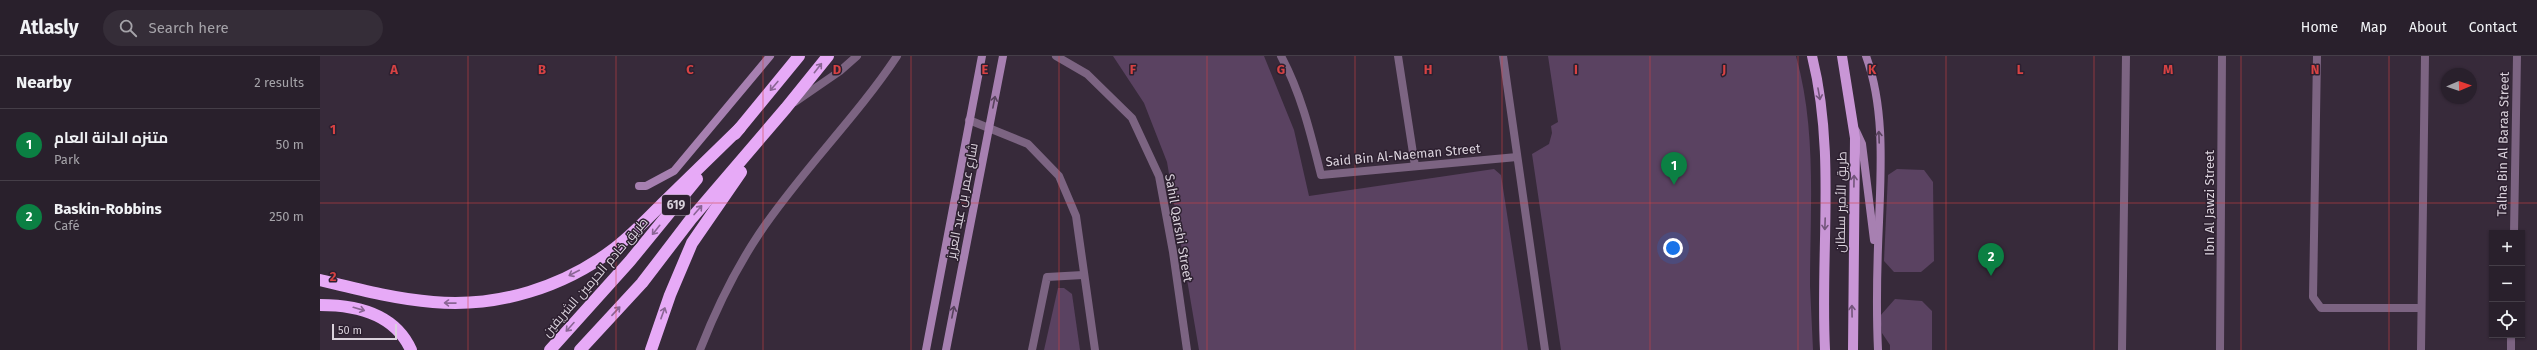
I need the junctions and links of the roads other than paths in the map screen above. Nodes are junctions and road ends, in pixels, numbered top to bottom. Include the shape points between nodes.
1 (770, 56) edge
2 (799, 56) edge
3 (828, 56) edge
4 (857, 56) edge
5 (897, 56) edge
6 (982, 56) edge
7 (1003, 56) edge
8 (1056, 56) edge
9 (1281, 56) edge
10 (1398, 56) edge
11 (1503, 56) edge
12 (1812, 56) edge
13 (1842, 56) edge
14 (1866, 56) edge
15 (2126, 56) edge
16 (2222, 56) edge
17 (2317, 56) edge
18 (2425, 56) edge
19 (2517, 56) edge
20 (786, 108) junction
21 (969, 120) junction
22 (1854, 125) junction
23 (740, 128) junction
24 (988, 128) junction
25 (1517, 157) junction
26 (1415, 166) junction
27 (639, 186) dead end
28 (2514, 230) edge
29 (1877, 264) junction
30 (1084, 275) junction
31 (320, 280) edge
32 (320, 305) edge
33 (2421, 308) junction
34 (2511, 338) edge
35 (411, 350) edge
36 (550, 350) edge
37 (580, 350) edge
38 (651, 350) edge
39 (700, 350) edge
40 (926, 350) edge
41 (946, 350) edge
42 (1032, 350) edge
43 (1095, 350) edge
44 (1187, 350) edge
45 (1545, 350) edge
46 (1825, 350) edge
47 (1853, 350) edge
48 (1878, 350) edge
49 (2122, 350) edge
50 (2220, 350) edge
51 (2421, 350) edge
52 (2511, 350) edge

1 - 27 street via 674,171 646,186
2 -> 23 highway, طريق خادم الحرمين الشريفين / 619
20 -> 3 highway, 619
4 - 20 street via 840,71
5 - 39 street via 878,84 760,233 731,280
6 - 21 street
24 -> 7 street, شارع عمر بن عبد العزيز
8 - 44 street, Sahil Qarshi Street via 1087,74 1132,118 1159,176
9 - 26 street, Said Bin Al-Naeman Street via 1308,125 1321,175
10 - 26 street
11 - 25 street
12 -> 46 main road, طريق الأمير سلطان via 1821,107 1826,181 1823,279
13 - 22 main road, طريق الأمير سلطان
29 -> 14 street via 1879,126 1872,72
15 - 49 street
16 - 50 street, Ibn Al Jawzi Street
17 - 33 street via 2313,297 2321,308
18 - 33 street
19 - 28 street, Talha Bin Al Baraa Street
37 -> 20 highway, 619 via 642,283 691,219
38 -> 20 highway via 692,243
21 - 24 street
21 - 40 street
22 - 29 street via 1862,144
47 -> 22 main road, طريق الأمير سلطان
23 -> 31 highway via 615,248 548,286 509,298 474,303 434,302 388,296
23 -> 36 highway, طريق خادم الحرمين الشريفين / 619 via 630,261
24 - 30 street via 1028,144 1059,176 1076,216
41 -> 24 street, شارع عمر بن عبد العزيز
25 - 26 street, Said Bin Al-Naeman Street
25 - 45 street
29 - 48 street
30 - 42 street via 1047,277
30 - 43 street
32 -> 35 highway via 346,305 368,311 391,323 408,342
33 - 51 street
34 - 52 street

